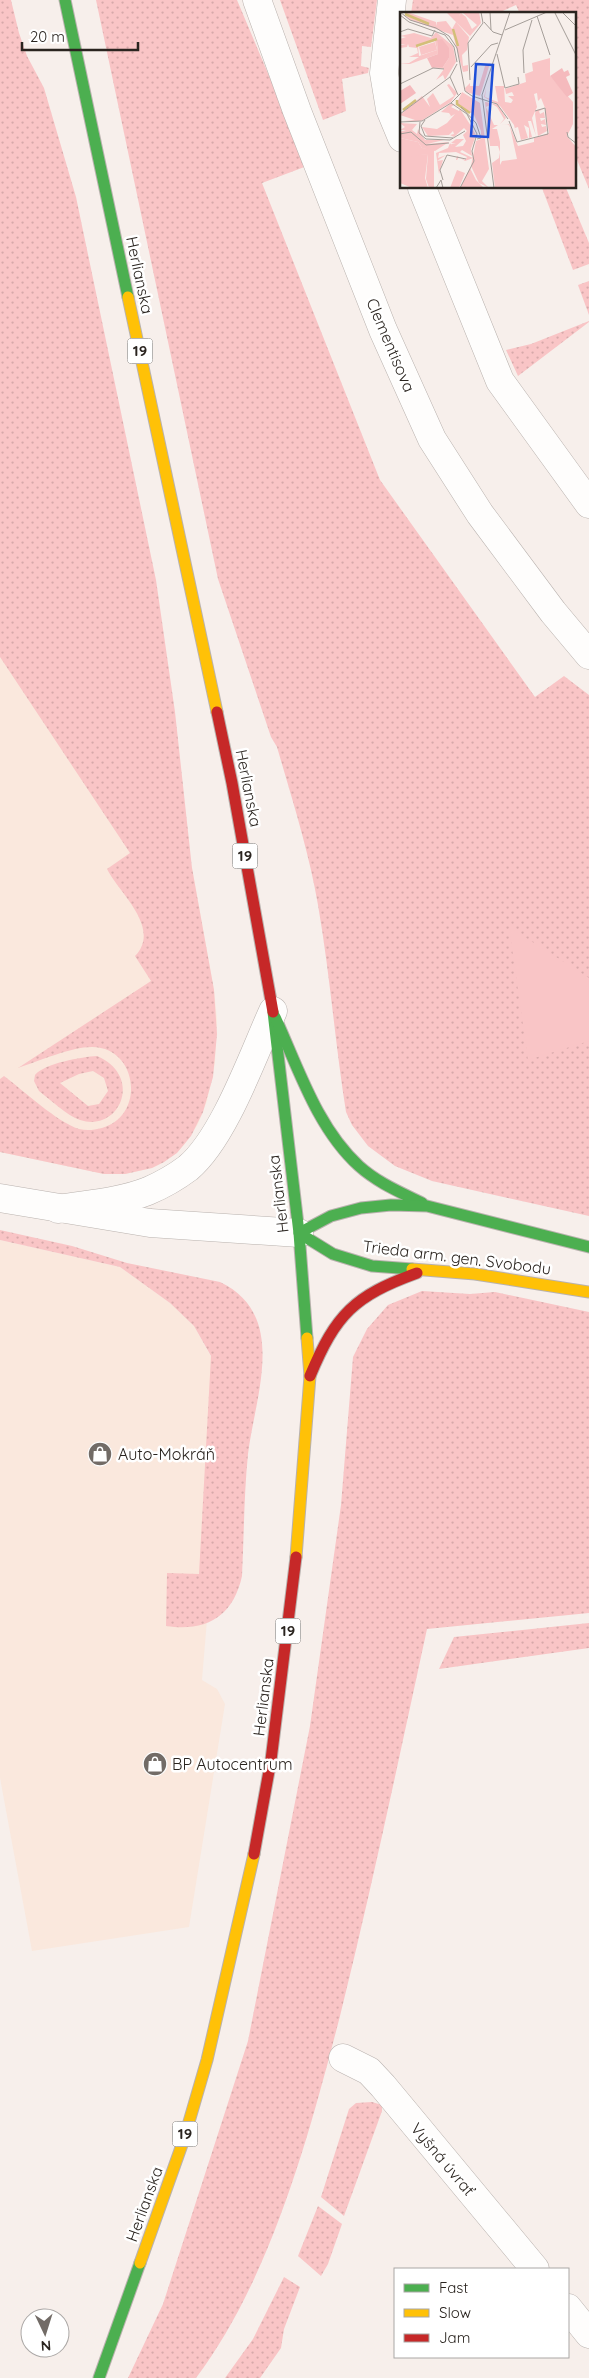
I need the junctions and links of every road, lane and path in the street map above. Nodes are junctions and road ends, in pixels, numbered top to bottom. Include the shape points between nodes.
1 (65, 0) edge
2 (257, 0) edge
3 (392, 0) edge
4 (400, 133) edge
5 (422, 189) edge
6 (589, 504) edge
7 (589, 655) edge
8 (273, 1011) junction
9 (0, 1198) edge
10 (427, 1206) junction
11 (58, 1209) junction
12 (299, 1233) junction
13 (589, 1247) edge
14 (426, 1270) junction
15 (589, 1292) edge
16 (310, 1376) junction
17 (343, 2058) dead end
18 (534, 2268) edge
19 (569, 2309) edge
20 (589, 2334) edge
21 (99, 2378) edge

1 - 8 main road, Herlianska / 19 via 232,783
2 - 7 street, Clementisova via 383,330 432,439 480,514
3 - 4 street via 384,73 390,109
5 - 6 street via 500,381
8 - 10 main road via 313,1098 339,1142 376,1179
8 - 11 street via 224,1119 189,1167 163,1183 129,1197
8 - 12 main road, Herlianska / 19
9 - 11 street
10 - 12 main road, Trieda arm. gen. Svobodu via 356,1207 334,1214
10 - 13 main road, Trieda arm. gen. Svobodu
11 - 12 street via 150,1223
12 - 14 main road, Trieda arm. gen. Svobodu via 349,1260 372,1266
12 - 16 main road, Herlianska / 19
14 - 15 main road, Trieda arm. gen. Svobodu via 475,1274
14 - 16 main road via 383,1286 353,1304 325,1341
16 - 21 main road, Herlianska / 19 via 299,1533 287,1636 271,1760 249,1883 208,2060 184,2139
17 - 18 street, Vyšná úvrať via 369,2071 383,2086
19 - 20 street

